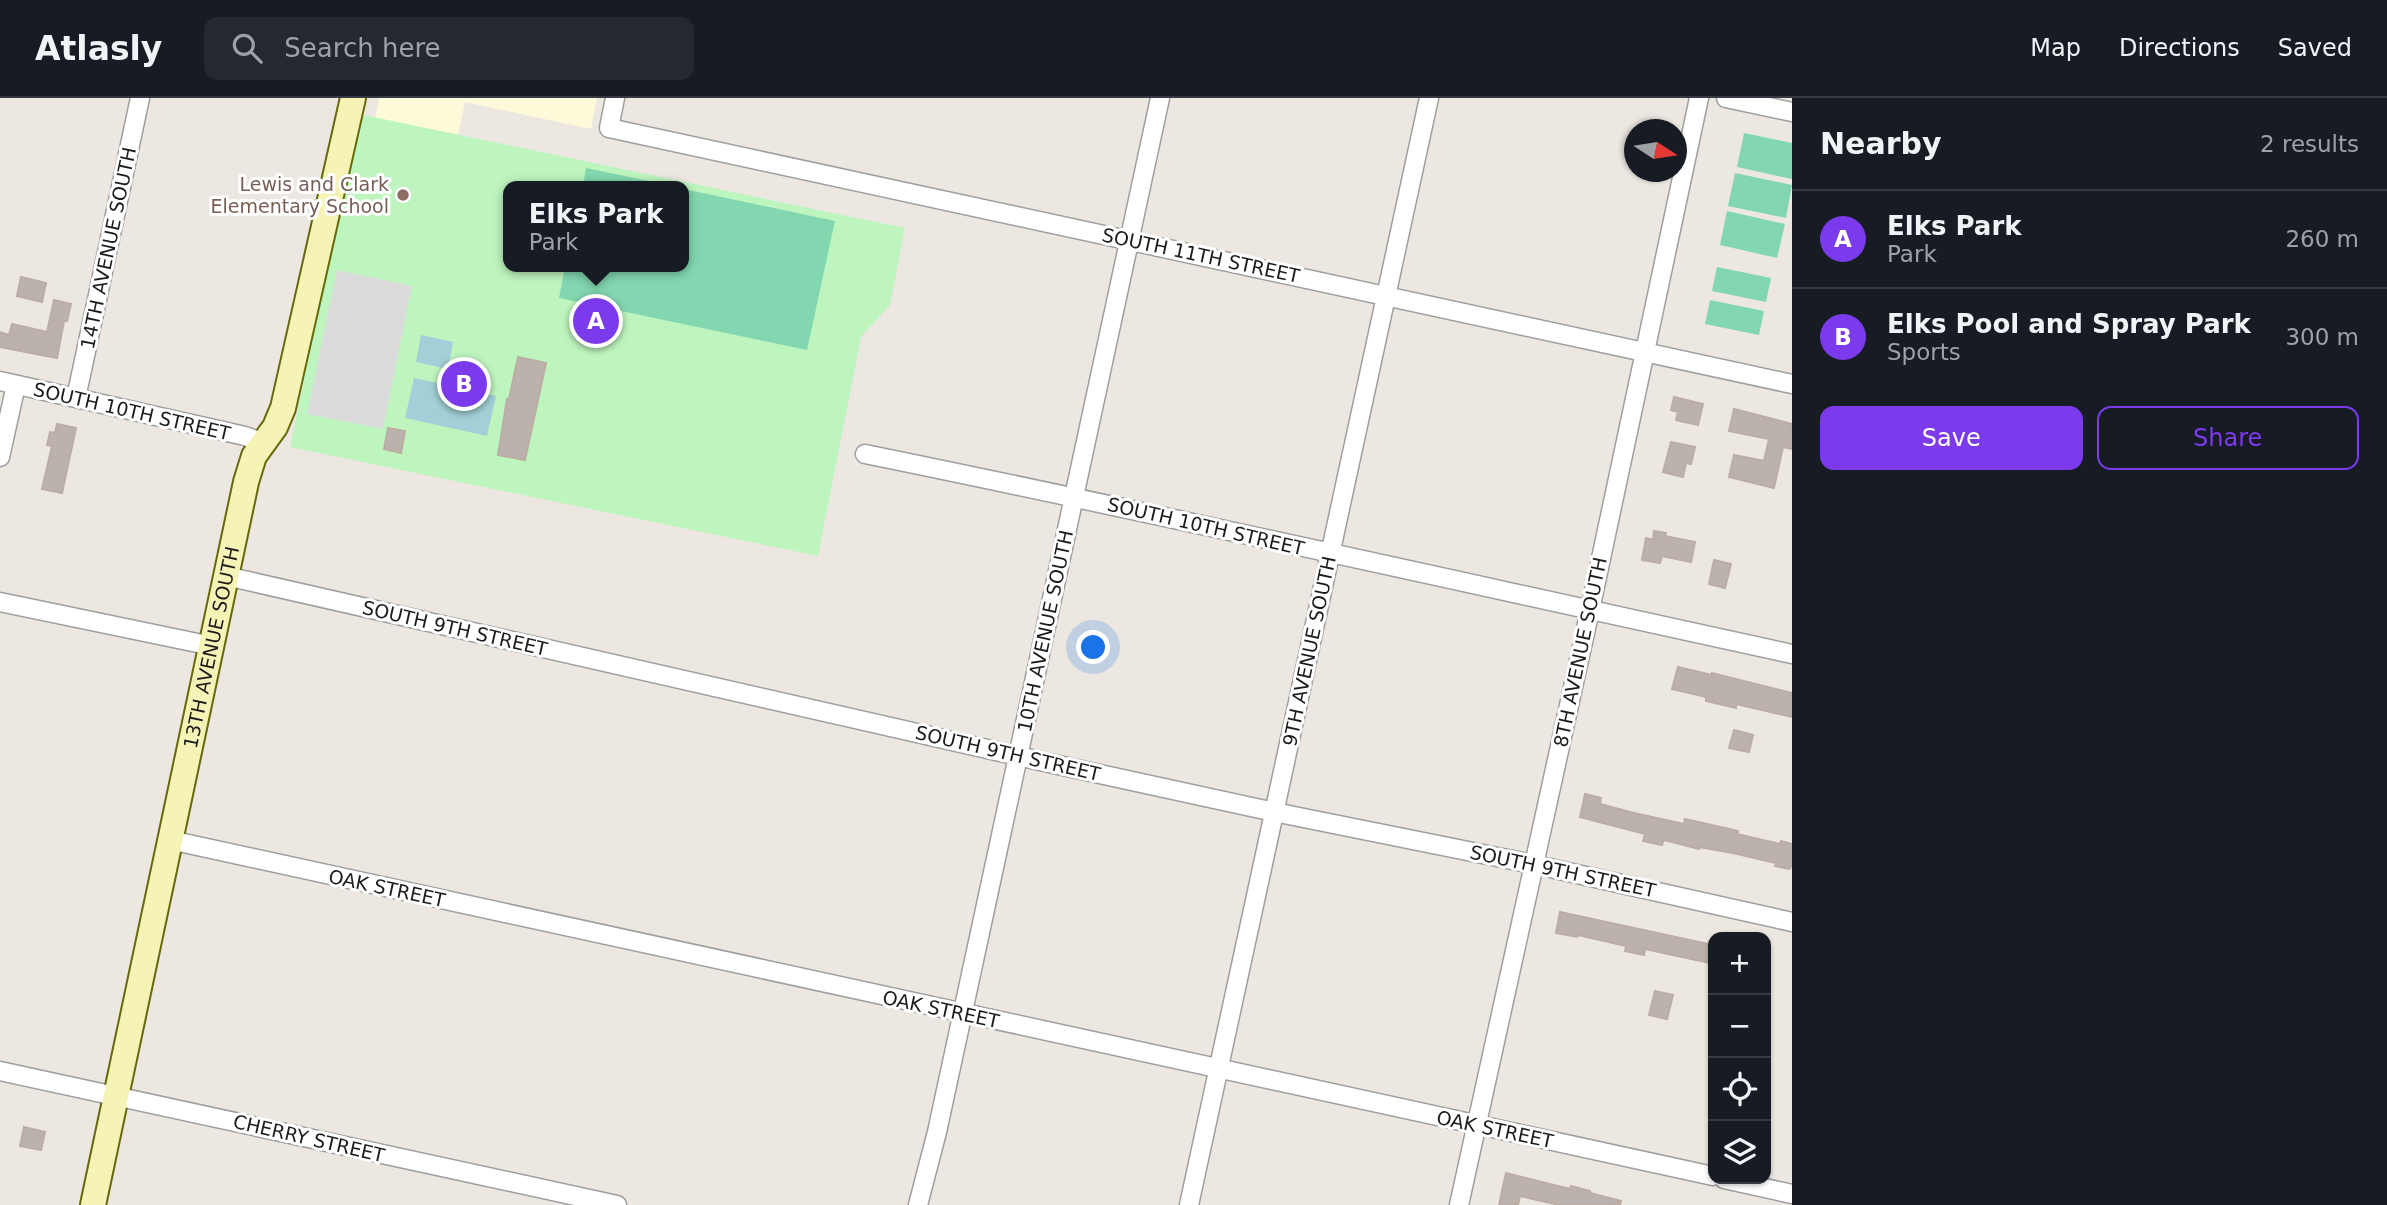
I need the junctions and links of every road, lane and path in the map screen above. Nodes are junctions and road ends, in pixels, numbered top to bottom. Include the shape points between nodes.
1 (140, 98) edge
2 (353, 98) edge
3 (615, 98) edge
4 (1160, 98) edge
5 (1429, 98) edge
6 (1699, 98) edge
7 (1726, 98) edge
8 (1792, 112) edge
9 (1129, 239) junction
10 (1386, 295) junction
11 (1643, 352) junction
12 (8, 383) edge
13 (1792, 384) edge
14 (76, 398) junction
15 (264, 443) junction
16 (865, 454) dead end
17 (0, 457) edge
18 (1075, 496) junction
19 (1330, 554) junction
20 (226, 576) junction
21 (0, 602) edge
22 (1590, 610) junction
23 (212, 646) junction
24 (1792, 654) edge
25 (1018, 756) junction
26 (1274, 812) junction
27 (170, 840) junction
28 (1532, 864) junction
29 (1792, 922) edge
30 (962, 1014) junction
31 (1219, 1070) junction
32 (0, 1071) edge
33 (116, 1095) junction
34 (1476, 1125) junction
35 (1708, 1175) edge
36 (1747, 1184) edge
37 (1792, 1194) edge
38 (93, 1205) edge
39 (617, 1205) edge
40 (918, 1205) edge
41 (1189, 1205) edge
42 (1459, 1205) edge

1 - 14 street, 14TH AVENUE SOUTH
2 - 15 street, 13TH AVENUE SOUTH via 283,408
3 - 9 street, SOUTH 11TH STREET via 609,128
4 - 9 street, 10TH AVENUE SOUTH
5 - 10 street, 9TH AVENUE SOUTH
6 - 11 street, 8TH AVENUE SOUTH
7 - 8 street
9 - 10 street, SOUTH 11TH STREET
9 - 18 street, 10TH AVENUE SOUTH
10 - 11 street, SOUTH 11TH STREET
10 - 19 street, 9TH AVENUE SOUTH
11 - 13 street, SOUTH 11TH STREET
11 - 22 street, 8TH AVENUE SOUTH
12 - 14 street, SOUTH 10TH STREET
12 - 17 street
14 - 15 street, SOUTH 10TH STREET
15 - 20 street, 13TH AVENUE SOUTH via 251,464
16 - 18 street, SOUTH 10TH STREET
18 - 19 street, SOUTH 10TH STREET
18 - 25 street, 10TH AVENUE SOUTH
19 - 22 street, SOUTH 10TH STREET
19 - 26 street, 9TH AVENUE SOUTH
20 - 23 street, 13TH AVENUE SOUTH
20 - 25 street, SOUTH 9TH STREET
21 - 23 street
22 - 24 street, SOUTH 10TH STREET
22 - 28 street, 8TH AVENUE SOUTH
23 - 27 street, 13TH AVENUE SOUTH
25 - 26 street, SOUTH 9TH STREET
25 - 30 street, 10TH AVENUE SOUTH
26 - 28 street, SOUTH 9TH STREET
26 - 31 street, 9TH AVENUE SOUTH
27 - 30 street, OAK STREET
27 - 33 street, 13TH AVENUE SOUTH
28 - 29 street, SOUTH 9TH STREET
28 - 34 street, 8TH AVENUE SOUTH
30 - 31 street, OAK STREET
30 - 40 street, 10TH AVENUE SOUTH
31 - 34 street, OAK STREET
31 - 41 street, 9TH AVENUE SOUTH
32 - 33 street, CHERRY STREET
33 - 38 street, 13TH AVENUE SOUTH
33 - 39 street, CHERRY STREET
34 - 35 street, OAK STREET
34 - 42 street, 8TH AVENUE SOUTH
36 - 37 street

